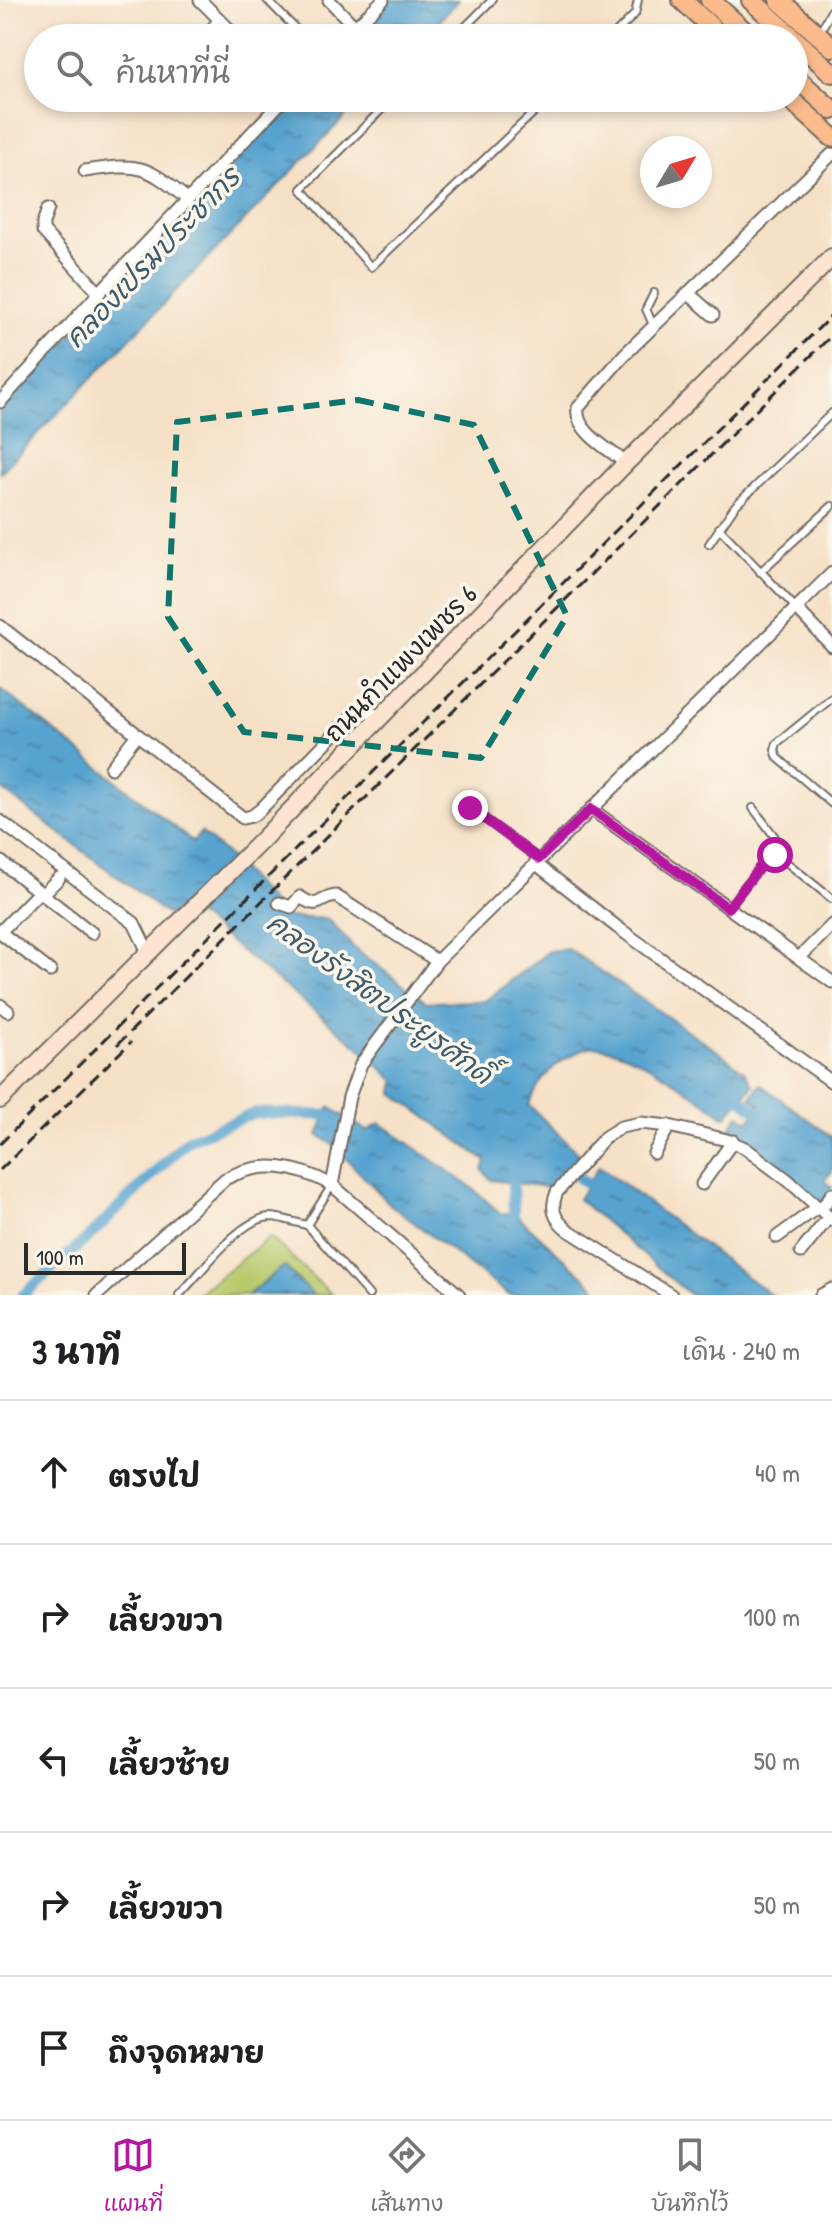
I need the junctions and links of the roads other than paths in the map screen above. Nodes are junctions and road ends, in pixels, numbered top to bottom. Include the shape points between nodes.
1 (200, 0) edge
2 (267, 0) edge
3 (329, 0) edge
4 (383, 0) edge
5 (492, 0) edge
6 (638, 0) edge
7 (682, 0) edge
8 (710, 0) edge
9 (751, 0) edge
10 (779, 0) edge
11 (832, 9) edge
12 (220, 20) junction
13 (216, 24) edge
14 (224, 24) edge
15 (291, 24) edge
16 (352, 24) edge
17 (358, 24) edge
18 (468, 24) edge
19 (625, 24) edge
20 (708, 24) edge
21 (737, 24) edge
22 (777, 24) edge
23 (806, 24) edge
24 (808, 26) edge
25 (825, 41) edge
26 (808, 52) edge
27 (832, 73) edge
28 (808, 89) edge
29 (832, 110) edge
30 (272, 112) edge
31 (379, 112) edge
32 (534, 112) edge
33 (804, 112) edge
34 (832, 137) edge
35 (832, 154) edge
36 (85, 171) dead end
37 (188, 200) junction
38 (48, 209) dead end
39 (832, 257) edge
40 (99, 293) junction
41 (654, 293) dead end
42 (689, 294) junction
43 (713, 315) dead end
44 (654, 327) junction
45 (0, 402) edge
46 (832, 413) edge
47 (626, 463) junction
48 (832, 506) edge
49 (719, 528) junction
50 (709, 544) dead end
51 (760, 572) junction
52 (832, 573) edge
53 (796, 608) junction
54 (0, 626) edge
55 (832, 646) edge
56 (832, 698) edge
57 (381, 717) junction
58 (136, 736) junction
59 (111, 768) dead end
60 (832, 804) edge
61 (470, 808) dead end
62 (753, 808) dead end
63 (591, 809) junction
64 (0, 821) edge
65 (780, 857) junction
66 (0, 861) edge
67 (537, 861) junction
68 (59, 878) dead end
69 (41, 893) junction
70 (832, 899) edge
71 (279, 903) dead end
72 (728, 908) junction
73 (832, 925) edge
74 (92, 933) dead end
75 (148, 952) junction
76 (800, 957) junction
77 (437, 961) junction
78 (50, 971) dead end
79 (832, 982) edge
80 (832, 1082) edge
81 (0, 1100) edge
82 (669, 1126) junction
83 (733, 1141) junction
84 (654, 1153) dead end
85 (702, 1184) dead end
86 (332, 1185) junction
87 (832, 1194) edge
88 (825, 1213) edge
89 (307, 1225) junction
90 (777, 1237) dead end
91 (801, 1252) dead end
92 (832, 1289) edge
93 (97, 1295) edge
94 (179, 1295) edge
95 (369, 1295) edge
96 (459, 1295) edge
97 (671, 1295) edge
98 (821, 1295) edge

1 - 12 street
2 - 15 lane
3 - 16 street
4 - 17 street
5 - 18 lane
6 - 19 lane via 635,14
7 - 20 main road
8 - 21 main road
9 - 22 main road
10 - 23 main road
11 - 25 lane
12 - 13 street
12 - 14 street
24 - 25 main road
26 - 27 main road
28 - 29 main road
30 - 37 street
31 - 32 lane via 302,189 371,267
33 - 34 main road
35 - 42 street
36 - 37 street via 131,165
37 - 40 street
38 - 40 street via 43,231
39 - 47 main road, ถนนกำแพงเพชร 6
40 - 45 street
41 - 44 lane via 646,309
42 - 43 street
42 - 44 street
44 - 47 street via 609,370 576,412 583,427
46 - 49 lane via 735,506
47 - 57 main road, ถนนกำแพงเพชร 6
48 - 51 lane
49 - 50 lane
49 - 51 lane
51 - 53 lane
52 - 53 street
53 - 55 street
53 - 63 street
54 - 58 street
56 - 60 lane via 775,750
57 - 58 street via 363,710 353,715 247,819
57 - 75 main road, ถนนกำแพงเพชร 6
58 - 59 street
61 - 67 lane
62 - 65 lane via 775,837
63 - 67 street
63 - 72 street
64 - 75 street via 134,923
65 - 70 lane
65 - 72 lane via 766,859
66 - 69 street
67 - 77 street
67 - 80 street via 617,927
68 - 69 street
69 - 74 street
69 - 78 street via 0,932
71 - 77 street via 291,907 300,897 313,905 336,896
72 - 76 street
73 - 76 street
75 - 81 main road, ถนนกำแพงเพชร 6
76 - 79 street
77 - 86 street via 361,1064
82 - 83 street
82 - 84 street
82 - 97 street via 641,1123 605,1137 567,1181 553,1211 558,1222
83 - 85 street
83 - 88 street
86 - 89 lane
86 - 93 street via 278,1167 243,1169 225,1179
86 - 96 street
87 - 88 street
88 - 90 street
88 - 91 street
89 - 94 lane via 269,1217 251,1224
89 - 95 lane
92 - 98 street

